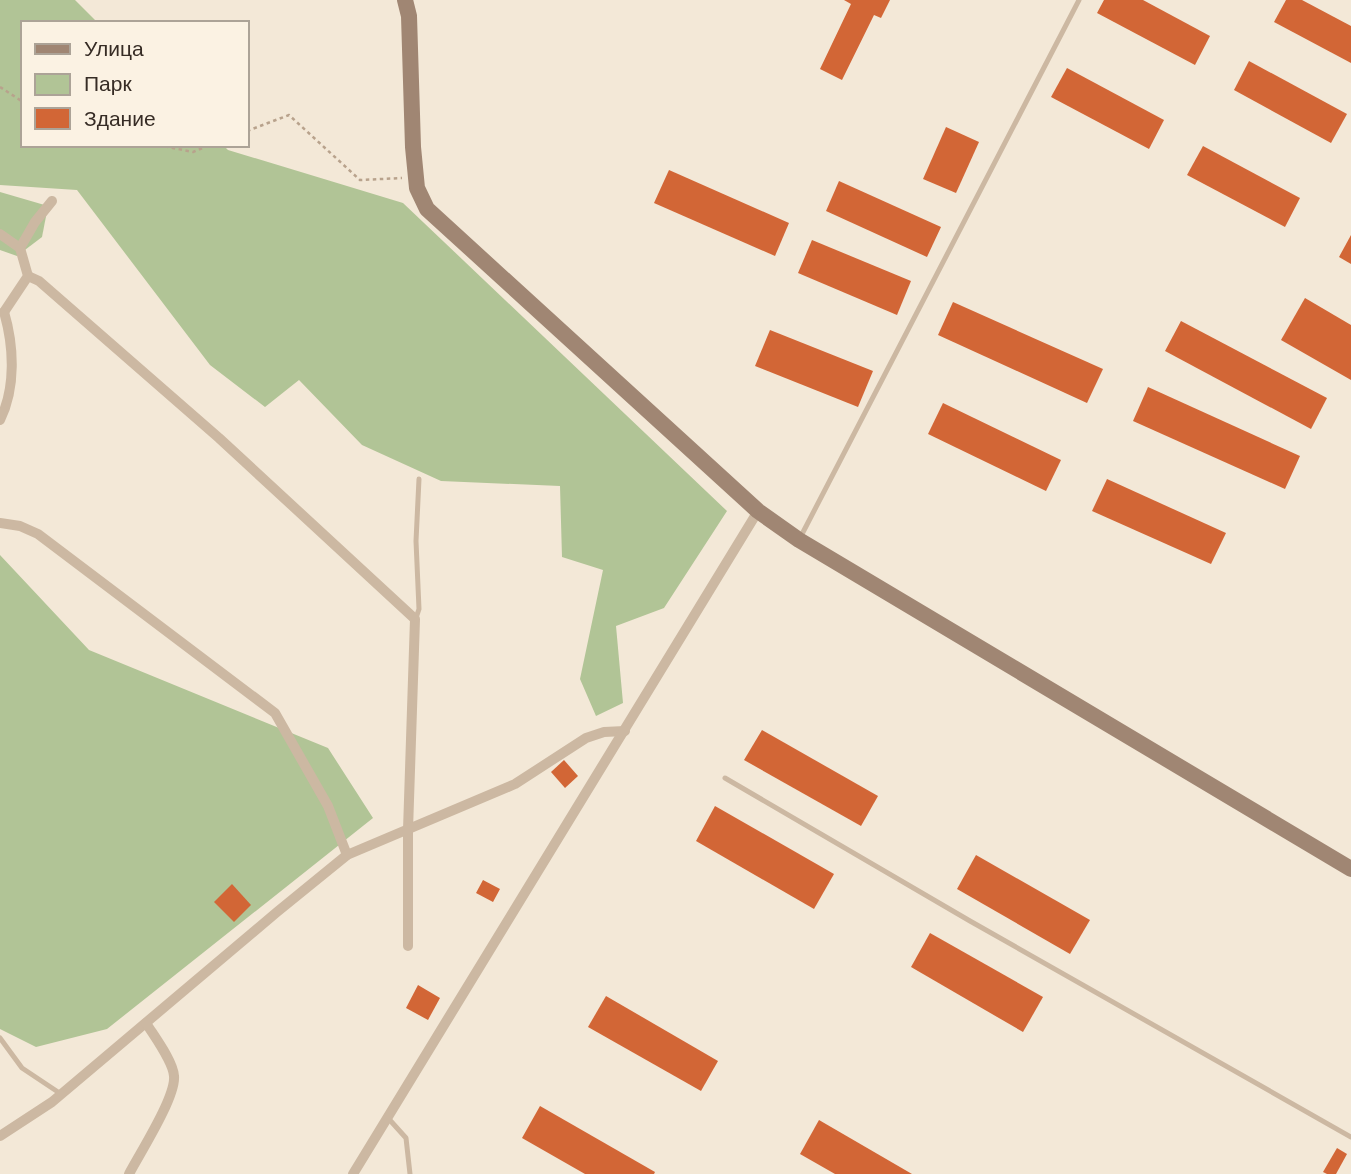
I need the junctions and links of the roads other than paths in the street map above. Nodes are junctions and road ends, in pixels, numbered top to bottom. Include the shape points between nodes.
1 (405, 0) edge
2 (1079, 0) edge
3 (52, 201) dead end
4 (0, 234) edge
5 (20, 248) junction
6 (28, 276) junction
7 (2, 311) edge
8 (0, 420) edge
9 (419, 479) dead end
10 (758, 511) junction
11 (0, 523) edge
12 (799, 540) junction
13 (415, 620) junction
14 (625, 731) junction
15 (726, 778) dead end
16 (408, 830) junction
17 (347, 855) junction
18 (1351, 869) edge
19 (408, 946) dead end
20 (146, 1023) junction
21 (0, 1038) edge
22 (61, 1094) junction
23 (387, 1116) junction
24 (0, 1136) edge
25 (1351, 1137) edge
26 (129, 1174) edge
27 (353, 1174) edge
28 (410, 1174) edge

1 - 10 street via 417,188 427,209
2 - 12 lane
3 - 5 street
4 - 5 street
5 - 6 street
6 - 7 street
6 - 13 street via 219,438
7 - 8 street via 12,369 8,402
9 - 13 lane via 419,609
10 - 12 street
10 - 14 street
11 - 17 street via 38,534 275,713 328,806
12 - 18 street
13 - 16 street
14 - 16 street via 586,738 515,785
14 - 23 street
15 - 25 lane
16 - 17 street
16 - 19 street
17 - 20 street
20 - 22 street
20 - 26 street via 174,1076 169,1100
21 - 22 lane via 22,1068
22 - 24 street
23 - 27 street
23 - 28 lane via 406,1138

